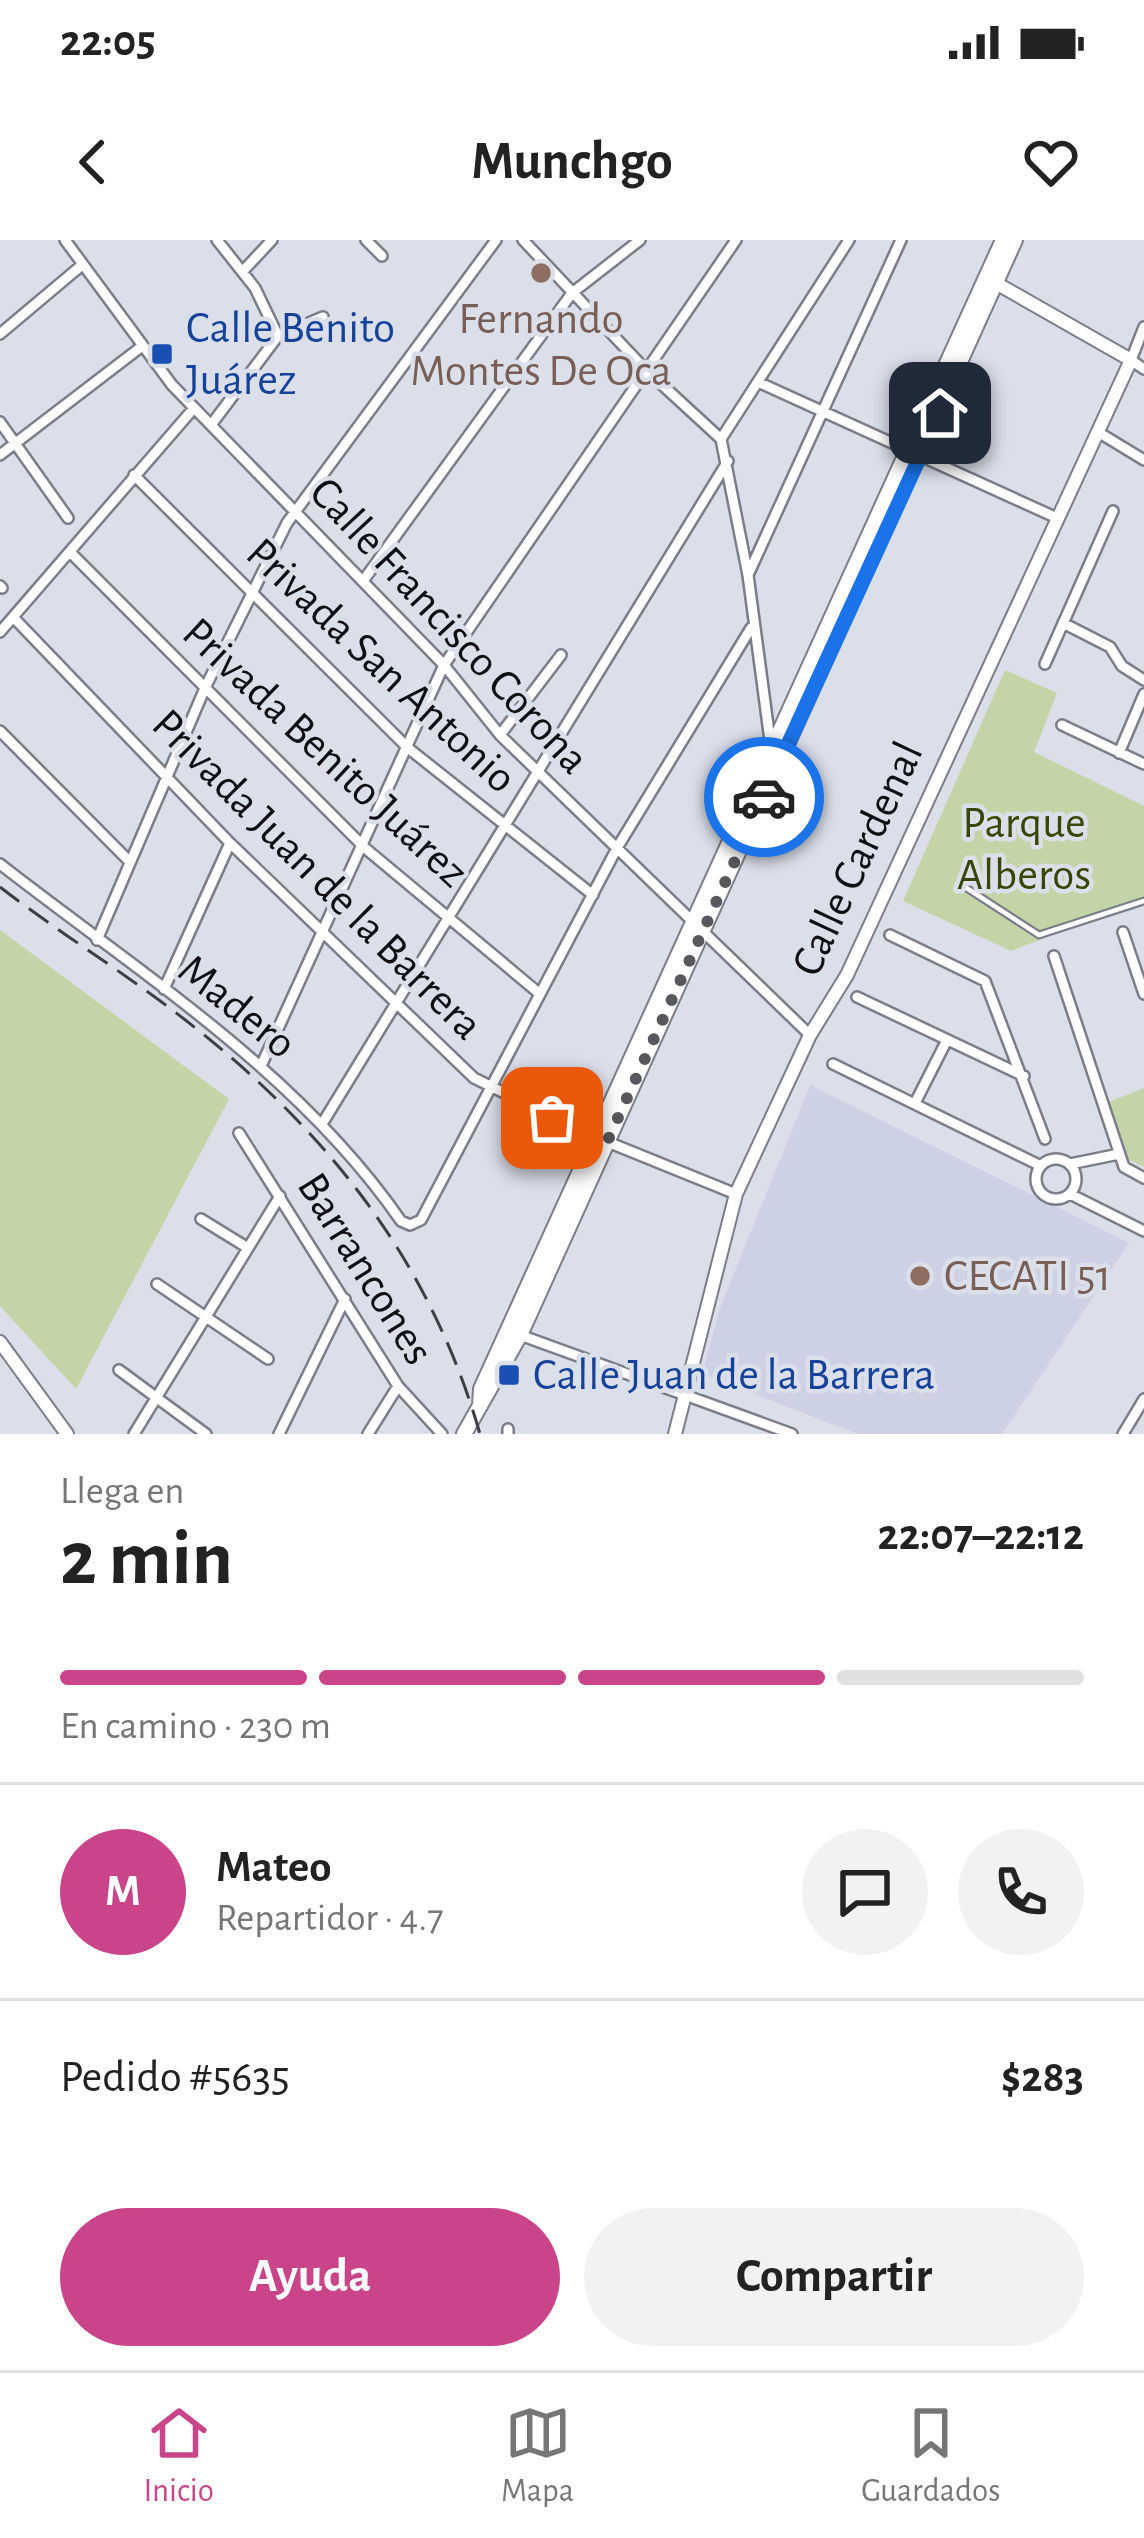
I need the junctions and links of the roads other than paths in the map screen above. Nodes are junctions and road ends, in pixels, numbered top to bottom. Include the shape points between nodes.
1 (64, 240) edge
2 (272, 240) edge
3 (366, 240) edge
4 (496, 240) edge
5 (523, 240) edge
6 (640, 240) edge
7 (736, 240) edge
8 (849, 240) edge
9 (901, 240) edge
10 (1003, 240) edge
11 (1015, 240) edge
12 (219, 241) edge
13 (75, 245) edge
14 (382, 256) dead end
15 (82, 265) junction
16 (244, 272) junction
17 (991, 279) junction
18 (572, 292) junction
19 (323, 317) dead end
20 (1144, 327) edge
21 (0, 334) edge
22 (278, 336) junction
23 (142, 347) junction
24 (1131, 360) junction
25 (1144, 369) edge
26 (646, 370) junction
27 (758, 382) junction
28 (194, 408) junction
29 (822, 412) junction
30 (0, 422) edge
31 (212, 424) junction
32 (1098, 433) junction
33 (722, 439) junction
34 (15, 444) junction
35 (915, 454) junction
36 (0, 455) edge
37 (1144, 460) edge
38 (728, 461) junction
39 (134, 475) junction
40 (298, 510) junction
41 (1113, 511) dead end
42 (68, 518) dead end
43 (1057, 518) junction
44 (71, 553) junction
45 (748, 575) junction
46 (363, 581) junction
47 (254, 598) junction
48 (13, 617) junction
49 (1063, 623) junction
50 (751, 628) junction
51 (0, 632) edge
52 (561, 655) dead end
53 (1045, 664) dead end
54 (444, 665) junction
55 (1144, 680) edge
56 (205, 688) junction
57 (1144, 694) edge
58 (1062, 725) dead end
59 (0, 731) edge
60 (500, 735) junction
61 (409, 748) junction
62 (1119, 753) junction
63 (777, 754) junction
64 (1144, 764) edge
65 (536, 772) junction
66 (168, 775) junction
67 (503, 824) junction
68 (230, 843) junction
69 (364, 848) junction
70 (617, 848) junction
71 (130, 862) junction
72 (0, 864) edge
73 (964, 887) dead end
74 (593, 896) junction
75 (1144, 901) edge
76 (447, 915) junction
77 (697, 928) junction
78 (322, 930) junction
79 (1124, 932) dead end
80 (890, 935) dead end
81 (97, 940) junction
82 (1054, 956) dead end
83 (164, 989) junction
84 (540, 994) junction
85 (1144, 994) edge
86 (857, 998) dead end
87 (399, 1002) junction
88 (810, 1035) junction
89 (947, 1040) junction
90 (833, 1064) dead end
91 (261, 1066) junction
92 (1024, 1076) junction
93 (489, 1088) junction
94 (915, 1103) junction
95 (322, 1124) junction
96 (239, 1133) dead end
97 (1045, 1139) dead end
98 (602, 1140) junction
99 (1120, 1154) junction
100 (1070, 1165) junction
101 (1041, 1166) junction
102 (1144, 1178) edge
103 (736, 1194) junction
104 (1070, 1194) junction
105 (280, 1196) junction
106 (201, 1219) dead end
107 (1144, 1231) edge
108 (248, 1248) junction
109 (157, 1284) dead end
110 (345, 1299) junction
111 (206, 1318) junction
112 (520, 1335) junction
113 (0, 1342) edge
114 (268, 1359) dead end
115 (119, 1370) dead end
116 (398, 1386) junction
117 (683, 1394) junction
118 (157, 1396) junction
119 (1144, 1399) edge
120 (480, 1406) junction
121 (67, 1434) edge
122 (134, 1434) edge
123 (206, 1434) edge
124 (279, 1434) edge
125 (368, 1434) edge
126 (442, 1434) edge
127 (464, 1434) edge
128 (675, 1434) edge
129 (791, 1434) edge
130 (1123, 1434) edge

1 - 13 street, Calle Francisco Corona
2 - 16 street
3 - 14 street
4 - 40 street
5 - 18 street
6 - 18 street
7 - 26 street
8 - 27 street
9 - 29 street
10 - 17 main road
11 - 17 main road
12 - 16 street
13 - 15 street, Calle Francisco Corona
15 - 21 street
15 - 23 street, Calle Francisco Corona
16 - 22 street
17 - 24 street
17 - 35 main road
18 - 26 street
18 - 46 street
19 - 22 street
20 - 24 street, Calle Cardenal
22 - 31 street
23 - 28 street, Calle Francisco Corona
23 - 34 street
24 - 25 street
24 - 32 street, Calle Cardenal
26 - 33 street
26 - 54 street
27 - 29 street
27 - 33 street
28 - 31 street, Calle Francisco Corona
28 - 39 street
29 - 35 street
29 - 45 street
30 - 34 street
31 - 40 street, Calle Francisco Corona
32 - 37 street
32 - 43 street, Calle Cardenal
33 - 38 street
34 - 36 street
34 - 42 street
35 - 43 street
35 - 63 main road
38 - 45 street
38 - 65 street
39 - 44 street
39 - 47 street, Privada San Antonio
40 - 46 street, Calle Francisco Corona
40 - 47 street
41 - 49 street
43 - 88 street, Calle Cardenal via 847,975
44 - 48 street
44 - 56 street, Privada Benito Juárez
45 - 50 street
46 - 54 street, Calle Francisco Corona
47 - 56 street
47 - 61 street, Privada San Antonio
48 - 51 street
48 - 66 street, Privada Juan de la Barrera
49 - 53 street
49 - 55 street via 1110,646
50 - 63 street
50 - 70 street
52 - 60 street
54 - 60 street, Calle Francisco Corona
54 - 61 street
56 - 66 street
56 - 69 street, Privada Benito Juárez
57 - 62 street
58 - 62 street
59 - 71 street
60 - 65 street, Calle Francisco Corona
61 - 67 street, Privada San Antonio
61 - 69 street
62 - 64 street
63 - 77 main road
65 - 67 street
65 - 70 street, Calle Francisco Corona
66 - 68 street, Privada Juan de la Barrera
66 - 71 street
67 - 74 street, Privada San Antonio
67 - 76 street
68 - 78 street, Privada Juan de la Barrera
68 - 83 street
69 - 76 street, Privada Benito Juárez
69 - 78 street
70 - 74 street
70 - 77 street, Calle Francisco Corona
71 - 81 street
72 - 81 street, Madero
73 - 75 lane via 1040,935
74 - 84 street
76 - 84 street, Privada Benito Juárez
76 - 87 street
77 - 88 street, Calle Francisco Corona
77 - 98 main road
78 - 87 street, Privada Juan de la Barrera
78 - 91 street
79 - 85 street
80 - 92 street via 985,981
81 - 83 street, Madero
82 - 99 street
83 - 91 street, Madero
84 - 93 street
86 - 89 street
87 - 93 street, Privada Juan de la Barrera
87 - 95 street
88 - 103 street, Calle Cardenal
89 - 92 street
89 - 94 street
90 - 94 street
91 - 95 street, Madero
92 - 97 street
93 - 95 street, Madero via 421,1220 410,1225
93 - 98 street, Privada Juan de la Barrera
94 - 101 street
96 - 105 street, Barrancones
98 - 103 street, Privada Juan de la Barrera
98 - 112 main road
98 - 120 main road via 481,1389
99 - 100 street
99 - 102 street via 1124,1167
100 - 101 street via 1059,1159
100 - 104 street via 1077,1176
101 - 104 street via 1036,1178 1045,1196
103 - 117 street, Calle Cardenal
104 - 107 street
105 - 108 street
105 - 110 street, Barrancones
106 - 108 street
108 - 111 street
109 - 111 street
110 - 116 street, Barrancones
110 - 124 street
111 - 114 street
111 - 118 street
112 - 117 street
112 - 120 main road
113 - 121 street
115 - 118 street
116 - 125 street
116 - 126 street, Barrancones
117 - 128 street, Calle Cardenal
117 - 129 street
118 - 122 street
118 - 123 street
119 - 130 street
120 - 127 main road

